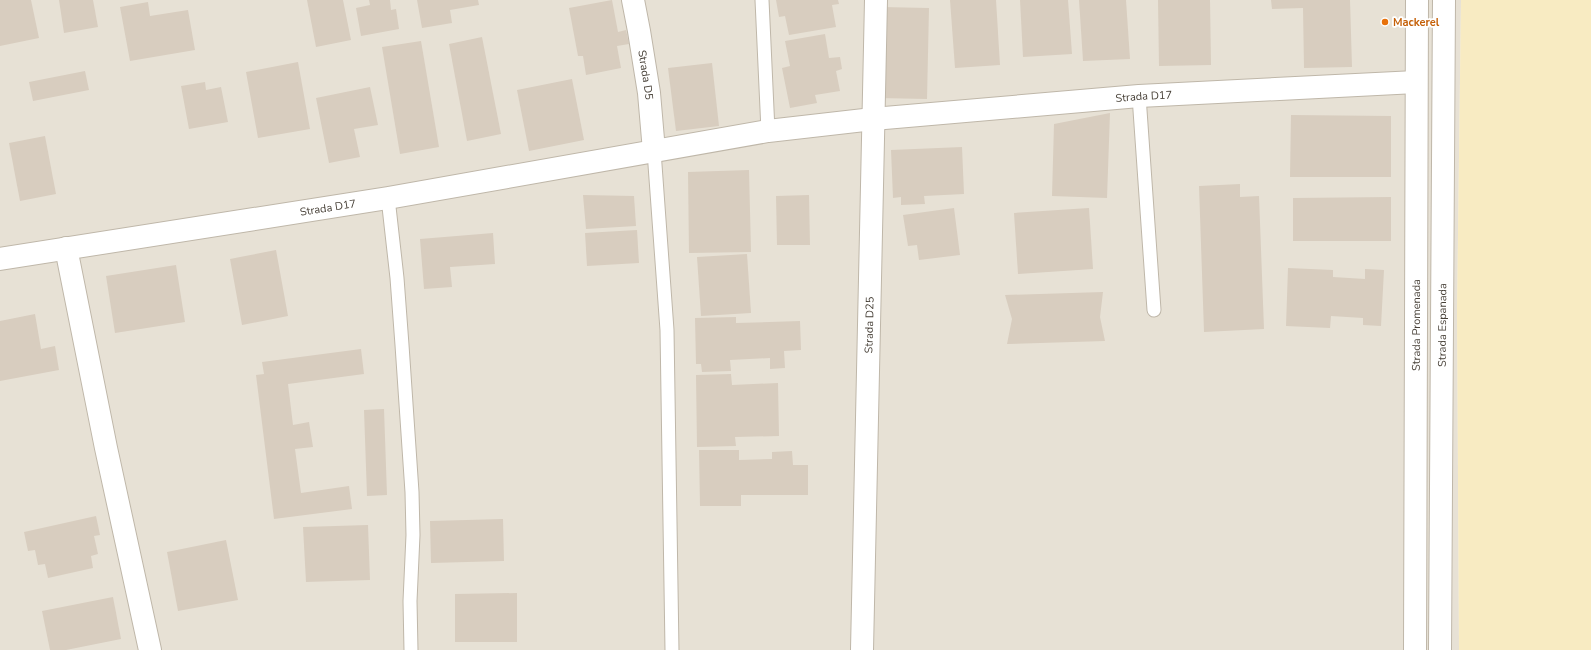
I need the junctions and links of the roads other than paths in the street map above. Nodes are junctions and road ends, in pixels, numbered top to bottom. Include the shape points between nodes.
1 (633, 0) edge
2 (762, 0) edge
3 (876, 0) edge
4 (1417, 0) edge
5 (1444, 0) edge
6 (1416, 82) junction
7 (1139, 96) junction
8 (873, 119) junction
9 (768, 131) junction
10 (654, 152) junction
11 (388, 198) junction
12 (66, 248) junction
13 (0, 259) edge
14 (1154, 310) dead end
15 (150, 650) edge
16 (411, 650) edge
17 (672, 650) edge
18 (862, 650) edge
19 (1415, 650) edge
20 (1440, 650) edge

1 - 10 street, Strada D5 via 648,92
2 - 9 lane
3 - 8 street, Strada D25
4 - 6 street, Strada Promenada
5 - 20 street, Strada Espanada
6 - 7 street, Strada D17
6 - 19 street, Strada Promenada
7 - 8 street, Strada D17
7 - 14 lane
8 - 9 street, Strada D17
8 - 18 street, Strada D25
9 - 10 street, Strada D17
10 - 11 street, Strada D17
10 - 17 lane via 667,330
11 - 12 street, Strada D17
11 - 16 lane via 412,492
12 - 13 street, Strada D17
12 - 15 street

